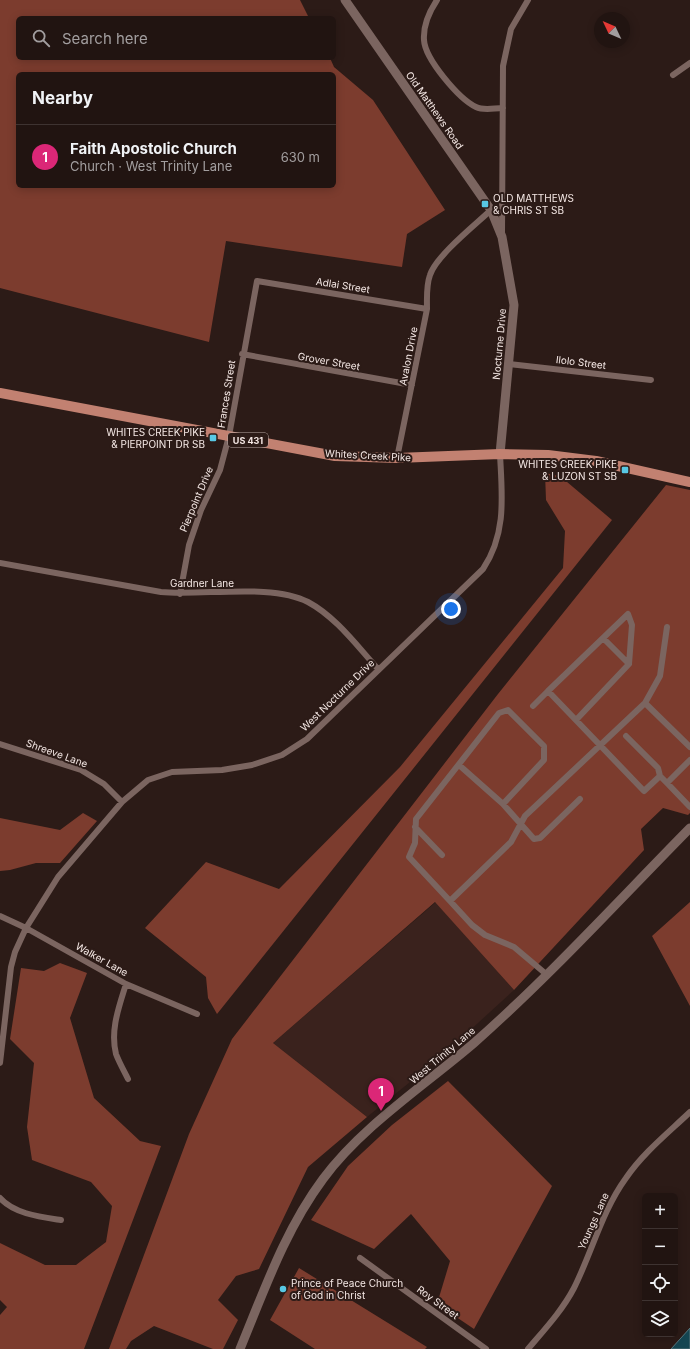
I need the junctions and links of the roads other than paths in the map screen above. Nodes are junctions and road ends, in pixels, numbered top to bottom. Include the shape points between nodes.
1 (345, 0) edge
2 (437, 0) edge
3 (528, 0) edge
4 (690, 63) edge
5 (673, 75) dead end
6 (503, 108) junction
7 (491, 210) junction
8 (502, 237) junction
9 (257, 281) joint
10 (427, 309) junction
11 (242, 354) junction
12 (509, 364) junction
13 (652, 380) dead end
14 (412, 385) junction
15 (0, 393) edge
16 (229, 436) junction
17 (500, 454) junction
18 (397, 458) junction
19 (690, 482) edge
20 (0, 563) edge
21 (180, 594) junction
22 (667, 627) dead end
23 (603, 638) junction
24 (629, 664) junction
25 (378, 669) junction
26 (548, 691) junction
27 (645, 703) junction
28 (533, 706) dead end
29 (576, 720) junction
30 (626, 736) dead end
31 (0, 744) edge
32 (601, 744) junction
33 (690, 747) edge
34 (690, 760) edge
35 (459, 765) junction
36 (660, 776) junction
37 (667, 783) junction
38 (580, 799) dead end
39 (122, 802) junction
40 (503, 804) junction
41 (690, 807) edge
42 (521, 823) junction
43 (415, 827) junction
44 (690, 828) edge
45 (442, 855) dead end
46 (450, 901) junction
47 (0, 916) edge
48 (26, 928) junction
49 (546, 974) junction
50 (126, 984) junction
51 (197, 1014) dead end
52 (0, 1063) edge
53 (128, 1079) dead end
54 (690, 1112) edge
55 (0, 1198) edge
56 (61, 1220) dead end
57 (360, 1258) dead end
58 (240, 1349) edge
59 (486, 1349) edge
60 (528, 1349) edge

1 - 7 main road, Old Matthews Road
2 - 6 street via 425,24 424,40 430,56 452,86 475,107
3 - 6 street via 507,40 503,66
4 - 5 street
6 - 8 street
7 - 8 main road, Old Matthews Road
7 - 10 street, Avalon Drive via 439,260 430,274 427,286
8 - 12 main road, Nocturne Drive via 514,305
9 - 10 street, Adlai Street
9 - 11 street, Frances Street
10 - 14 street, Avalon Drive
11 - 14 street, Grover Street
11 - 16 street, Frances Street
12 - 13 street, Ilolo Street
12 - 17 main road, Nocturne Drive
14 - 18 street, Avalon Drive
15 - 16 main road, Whites Creek Pike / US 431
16 - 18 main road, Whites Creek Pike / US 431 via 335,456
16 - 21 street, Pierpoint Drive via 220,470 201,510 189,545
17 - 18 main road, Whites Creek Pike / US 431
17 - 19 main road, Whites Creek Pike / US 431 via 548,455 596,461
17 - 25 street, West Nocturne Drive via 502,516 498,538 489,559 483,569 455,597
20 - 21 street, Gardner Lane
21 - 25 street, Gardner Lane via 272,592 308,602 331,618
22 - 27 street via 660,676
23 - 24 street
23 - 24 street via 628,614 632,625
23 - 26 street
24 - 29 street
25 - 39 street, West Nocturne Drive via 307,739 282,755 252,765 222,770 172,772 148,780
26 - 28 street
26 - 29 street
27 - 32 street
27 - 33 street
29 - 32 street
30 - 36 street via 658,768
31 - 39 street, Shreeve Lane via 81,770 104,784
32 - 36 street via 644,791
32 - 42 street via 525,816
34 - 37 street
35 - 40 street
35 - 40 street via 500,713 508,710 544,746 544,760
35 - 43 street via 416,820
36 - 37 street
37 - 41 street
38 - 42 street via 540,838 534,839
39 - 48 street, West Nocturne Drive via 58,877
40 - 42 street
42 - 46 street via 511,842
43 - 45 street
43 - 46 street via 415,843 409,857
44 - 49 main road, West Trinity Lane
46 - 49 street via 485,935 514,947
47 - 48 street, Walker Lane
48 - 50 street, Walker Lane
48 - 52 street, West Nocturne Drive via 11,967
49 - 58 main road, West Trinity Lane via 474,1042 374,1126 324,1177 291,1228
50 - 51 street, Walker Lane
50 - 53 street via 117,1012 114,1037 116,1054
54 - 60 street, Youngs Lane via 647,1152 626,1178 612,1200 570,1295
55 - 56 street via 31,1215
57 - 59 street, Roy Street

